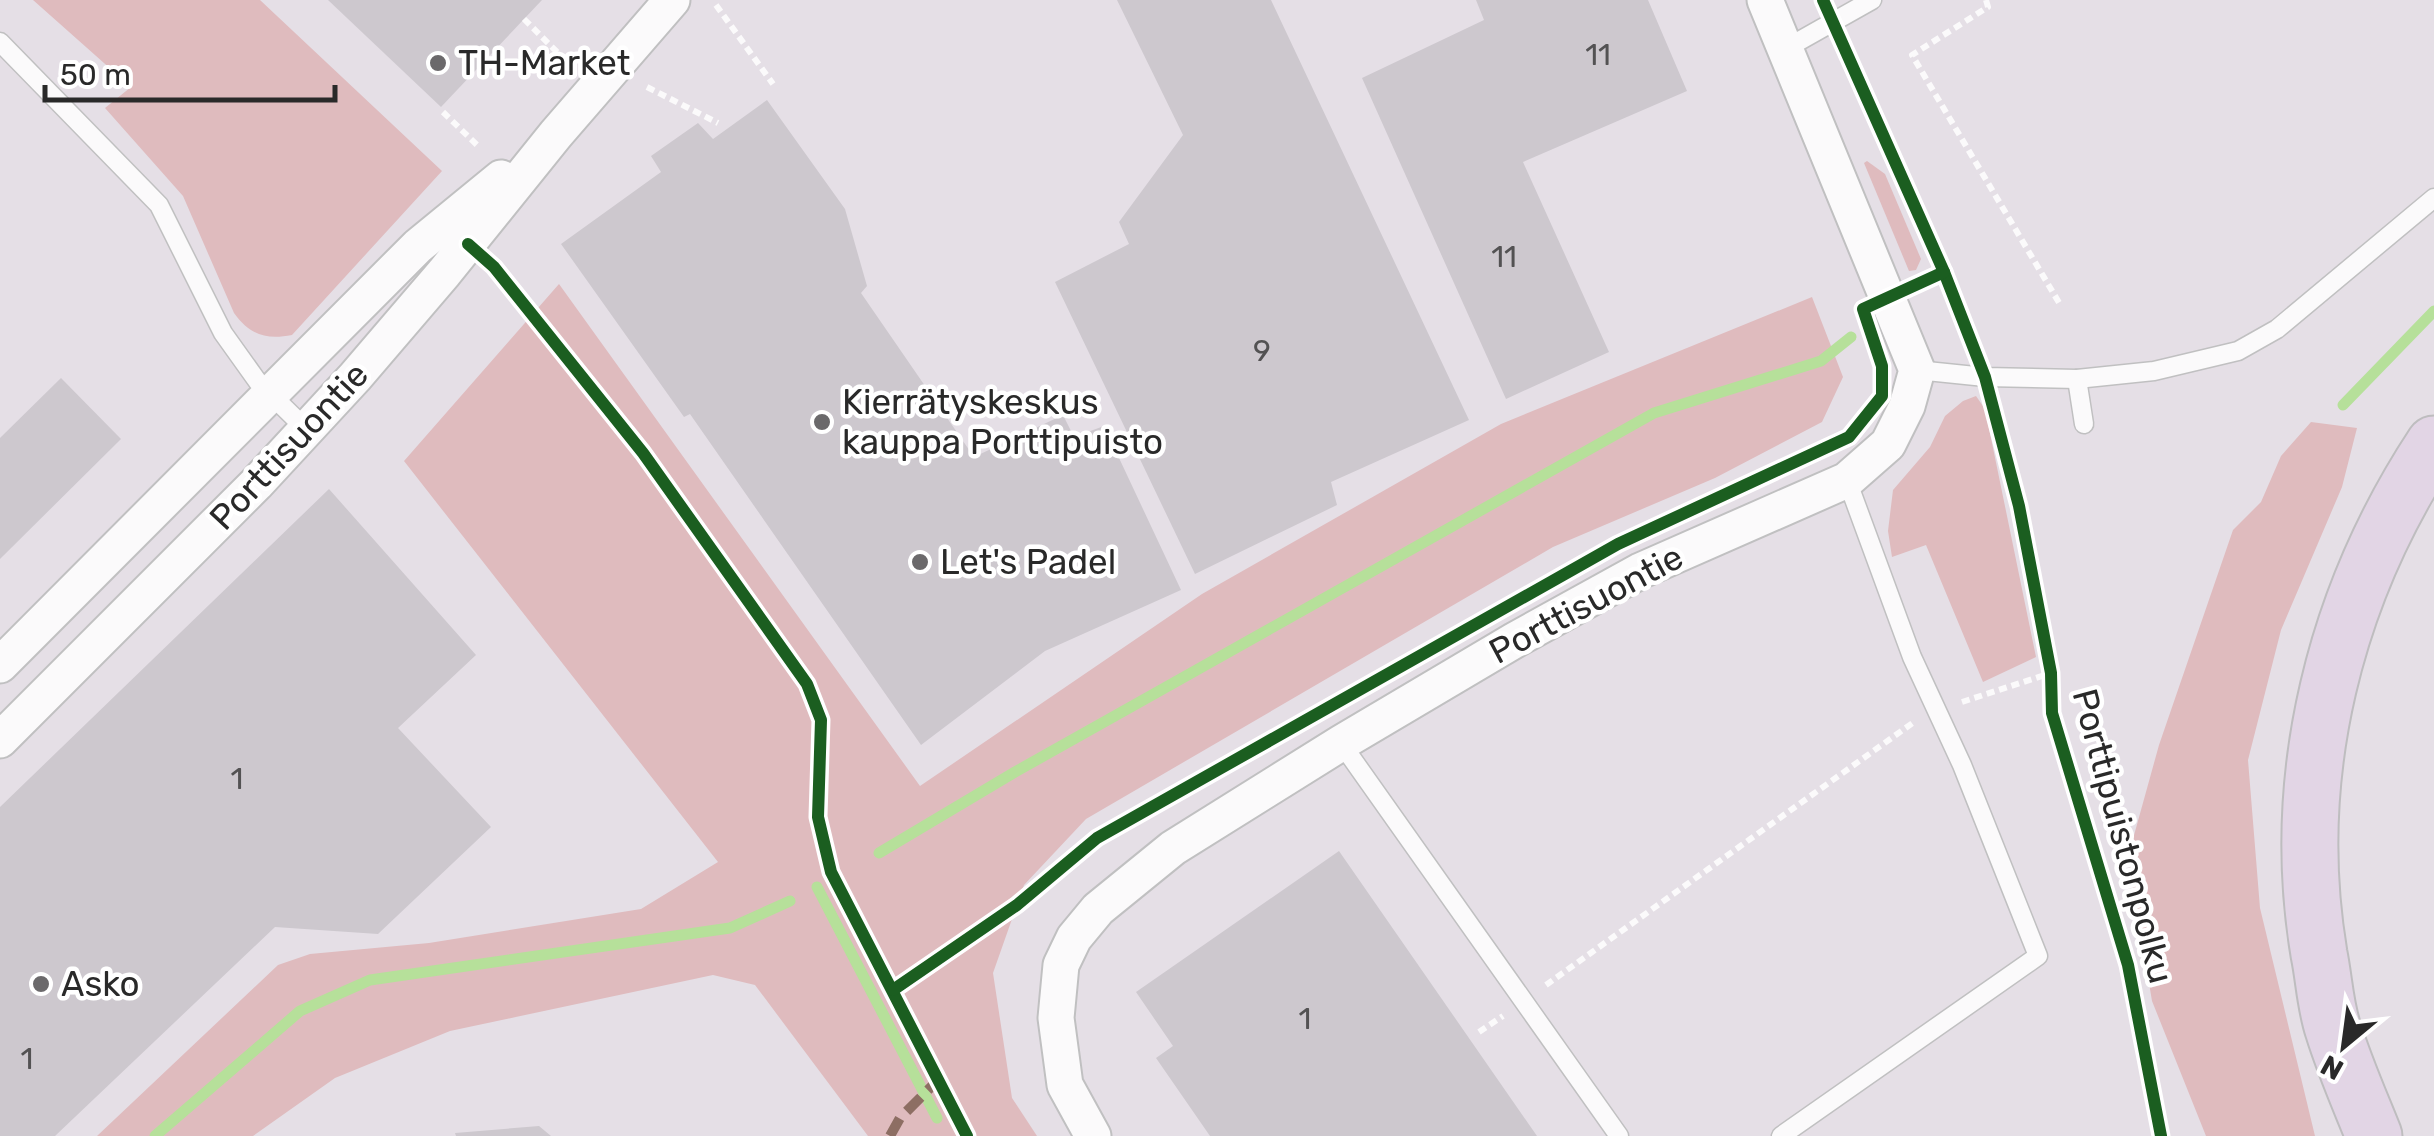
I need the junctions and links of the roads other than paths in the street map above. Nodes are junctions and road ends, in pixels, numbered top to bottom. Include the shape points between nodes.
1 (672, 0) edge
2 (1764, 0) edge
3 (1872, 0) edge
4 (0, 42) edge
5 (1785, 49) junction
6 (556, 134) junction
7 (2434, 198) edge
8 (1917, 370) junction
9 (2077, 379) junction
10 (270, 395) junction
11 (2084, 424) dead end
12 (306, 429) junction
13 (2434, 444) edge
14 (1847, 480) junction
15 (0, 665) edge
16 (2, 736) edge
17 (1341, 743) junction
18 (1093, 1136) edge
19 (1618, 1136) edge
20 (1781, 1136) edge
21 (2374, 1136) edge

1 - 6 street, Porttisuontie
2 - 5 street
3 - 5 lane
4 - 10 lane via 159,204 223,333
5 - 8 street
6 - 10 street, Porttisuontie via 418,246
6 - 12 street, Porttisuontie
7 - 9 lane via 2277,329 2238,351 2154,371
8 - 9 lane
8 - 14 street, Porttisuontie via 1888,444
9 - 11 lane
10 - 12 lane
10 - 15 street, Porttisuontie
12 - 16 street, Porttisuontie
13 - 21 highway via 2383,531 2352,603 2331,669 2308,832 2314,924 2332,1026
14 - 17 street, Porttisuontie via 1640,571
14 - 20 lane via 1912,657 2038,956
17 - 18 street, Porttisuontie via 1173,848 1098,909 1074,938 1061,965 1056,1018 1065,1085
17 - 19 lane

